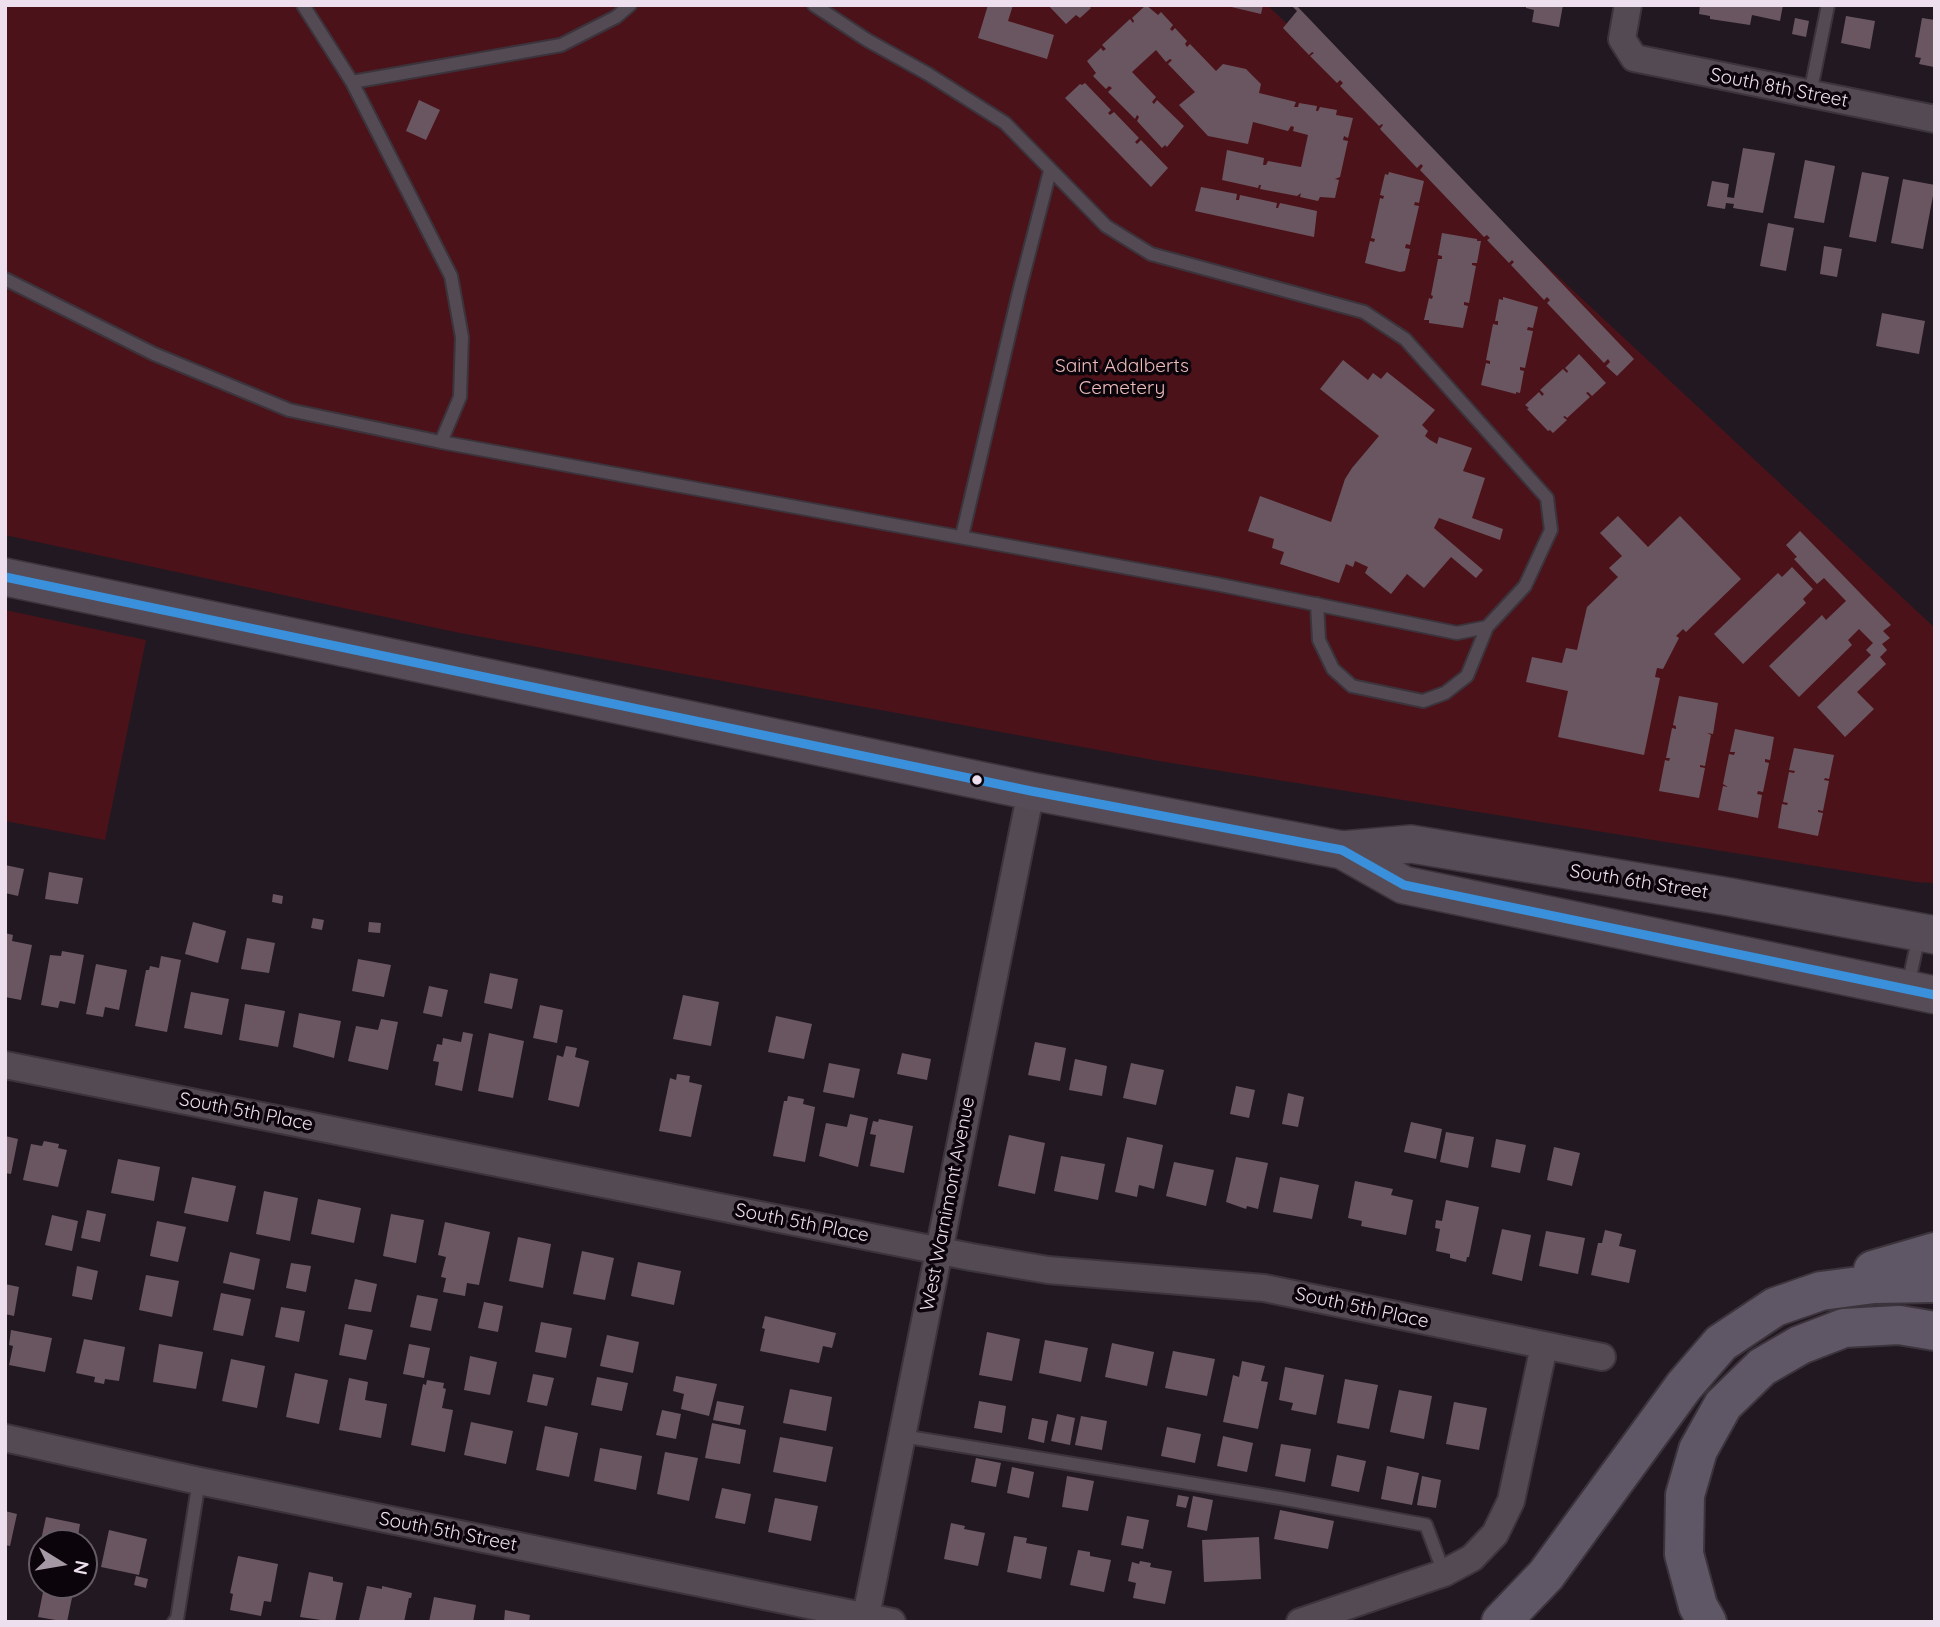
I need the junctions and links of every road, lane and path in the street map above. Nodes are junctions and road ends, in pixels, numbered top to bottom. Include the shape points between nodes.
1 (303, 5) edge
2 (630, 5) edge
3 (814, 5) edge
4 (1628, 5) edge
5 (1828, 5) edge
6 (352, 82) junction
7 (1810, 94) junction
8 (1935, 119) edge
9 (1050, 171) junction
10 (5, 279) edge
11 (441, 442) junction
12 (962, 536) junction
13 (5, 577) edge
14 (1317, 604) junction
15 (1487, 627) junction
16 (1031, 791) junction
17 (1342, 850) junction
18 (1930, 932) edge
19 (1921, 992) edge
20 (5, 1065) edge
21 (939, 1251) junction
22 (1935, 1252) edge
23 (1935, 1283) edge
24 (1821, 1291) junction
25 (1935, 1331) edge
26 (1544, 1346) junction
27 (1602, 1357) dead end
28 (902, 1436) junction
29 (5, 1438) edge
30 (199, 1481) junction
31 (1444, 1573) junction
32 (866, 1616) junction
33 (174, 1622) edge
34 (892, 1622) edge
35 (1300, 1622) edge
36 (1501, 1622) edge
37 (1707, 1622) edge

1 - 6 lane
2 - 6 lane via 561,45
3 - 9 lane via 1005,123
4 - 7 street, South 8th Street via 1622,39 1634,58
5 - 7 lane
6 - 11 lane via 451,276 463,337 460,397
7 - 8 street, South 8th Street
9 - 12 lane
9 - 15 lane via 1106,226 1151,254 1364,312 1405,339 1547,498 1550,530 1525,586
10 - 11 lane via 154,354 289,410
11 - 12 lane
12 - 14 lane
13 - 16 street, South 6th Street
14 - 15 lane via 1457,633
14 - 15 lane via 1320,640 1332,669 1352,686 1423,701 1444,694 1466,676
16 - 17 street, South 6th Street
16 - 21 street, West Warnimont Avenue
17 - 18 street, South 6th Street via 1411,844
17 - 19 street, South 6th Street via 1404,885
18 - 19 lane
20 - 21 street, South 5th Place
21 - 26 street, South 5th Place via 1048,1270 1264,1288
21 - 28 street, West Warnimont Avenue
22 - 24 highway
23 - 24 highway
24 - 36 highway via 1774,1307 1721,1343 1684,1386 1546,1575
25 - 37 highway via 1899,1325 1844,1328 1800,1345 1762,1367 1723,1405 1698,1450 1685,1494 1684,1554
26 - 27 street, South 5th Place
26 - 31 street via 1511,1500 1488,1542 1472,1558
28 - 31 lane via 1426,1525
28 - 32 street, West Warnimont Avenue
29 - 30 street, South 5th Street
30 - 32 street, South 5th Street
30 - 33 lane
31 - 35 street
32 - 34 street, South 5th Street

